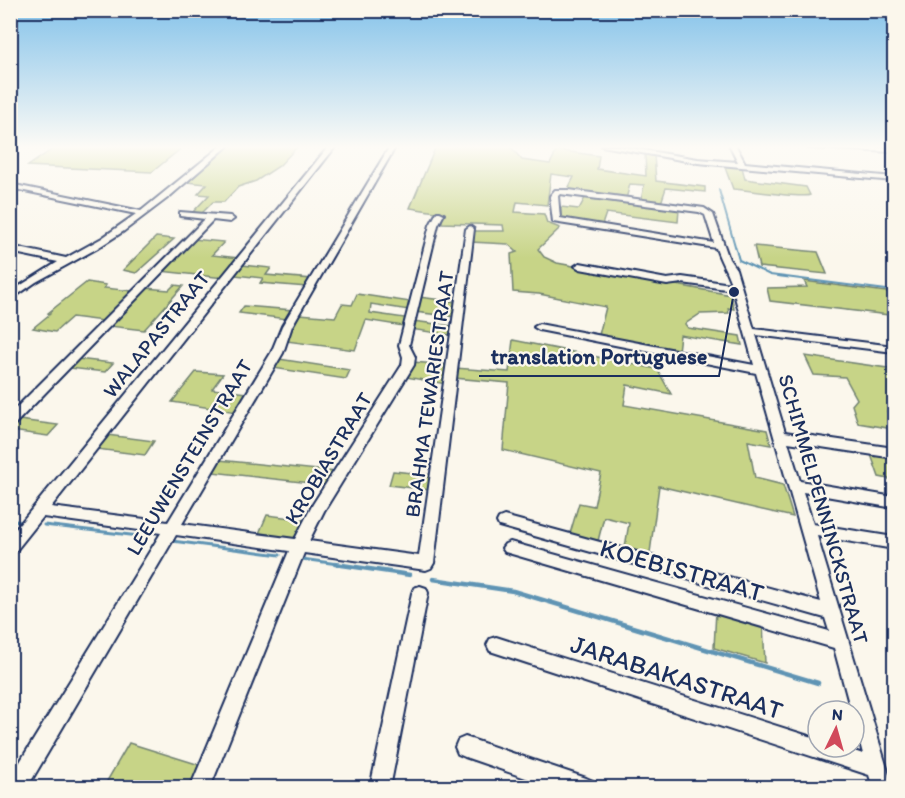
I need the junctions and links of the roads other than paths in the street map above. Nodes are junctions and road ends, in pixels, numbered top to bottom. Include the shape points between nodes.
1 (182, 183) edge
2 (303, 183) edge
3 (371, 183) edge
4 (10, 186) edge
5 (141, 213) junction
6 (183, 214) dead end
7 (440, 214) dead end
8 (210, 218) junction
9 (230, 219) dead end
10 (470, 229) dead end
11 (718, 246) junction
12 (10, 249) edge
13 (65, 261) junction
14 (580, 266) dead end
15 (737, 288) junction
16 (10, 297) edge
17 (539, 327) dead end
18 (748, 331) junction
19 (894, 349) edge
20 (760, 370) junction
21 (10, 422) edge
22 (780, 436) junction
23 (894, 453) edge
24 (794, 485) junction
25 (894, 502) edge
26 (41, 511) junction
27 (504, 522) dead end
28 (170, 529) junction
29 (808, 529) junction
30 (894, 543) edge
31 (299, 546) junction
32 (10, 548) edge
33 (510, 548) dead end
34 (420, 593) dead end
35 (833, 614) junction
36 (841, 642) junction
37 (496, 645) dead end
38 (465, 747) dead end
39 (877, 768) junction
40 (16, 788) edge
41 (200, 788) edge
42 (380, 788) edge
43 (586, 788) edge
44 (883, 788) edge

1 - 5 street
2 - 26 street, WALAPASTRAAT
3 - 28 street, LEEUWENSTEINSTRAAT via 287,326 277,353
4 - 5 street
5 - 13 street via 104,240
6 - 8 street
7 - 31 street, KROBIASTRAAT via 404,345 409,357 405,374 318,508
8 - 9 street
8 - 21 street
10 - 31 street, BRAHMA TEWARIESTRAAT via 426,563
11 - 11 street, SCHIMMELPENNINCKSTRAAT via 556,220 554,196 569,192 701,210 709,214
11 - 15 street, SCHIMMELPENNINCKSTRAAT
12 - 13 street
13 - 16 street
14 - 15 street via 666,282 682,279
15 - 18 street, SCHIMMELPENNINCKSTRAAT
17 - 20 street
18 - 19 street
18 - 20 street, SCHIMMELPENNINCKSTRAAT
20 - 22 street, SCHIMMELPENNINCKSTRAAT
22 - 23 street
22 - 24 street, SCHIMMELPENNINCKSTRAAT
24 - 25 street
24 - 29 street, SCHIMMELPENNINCKSTRAAT
26 - 28 street
26 - 32 street, WALAPASTRAAT
27 - 35 street
28 - 31 street
28 - 40 street, LEEUWENSTEINSTRAAT
29 - 30 street
29 - 35 street, SCHIMMELPENNINCKSTRAAT
31 - 41 street, KROBIASTRAAT
33 - 36 street, KOEBISTRAAT
34 - 42 street
35 - 36 street, SCHIMMELPENNINCKSTRAAT
36 - 39 street, SCHIMMELPENNINCKSTRAAT
37 - 39 street, JARABAKASTRAAT
38 - 43 street
39 - 44 street, SCHIMMELPENNINCKSTRAAT

